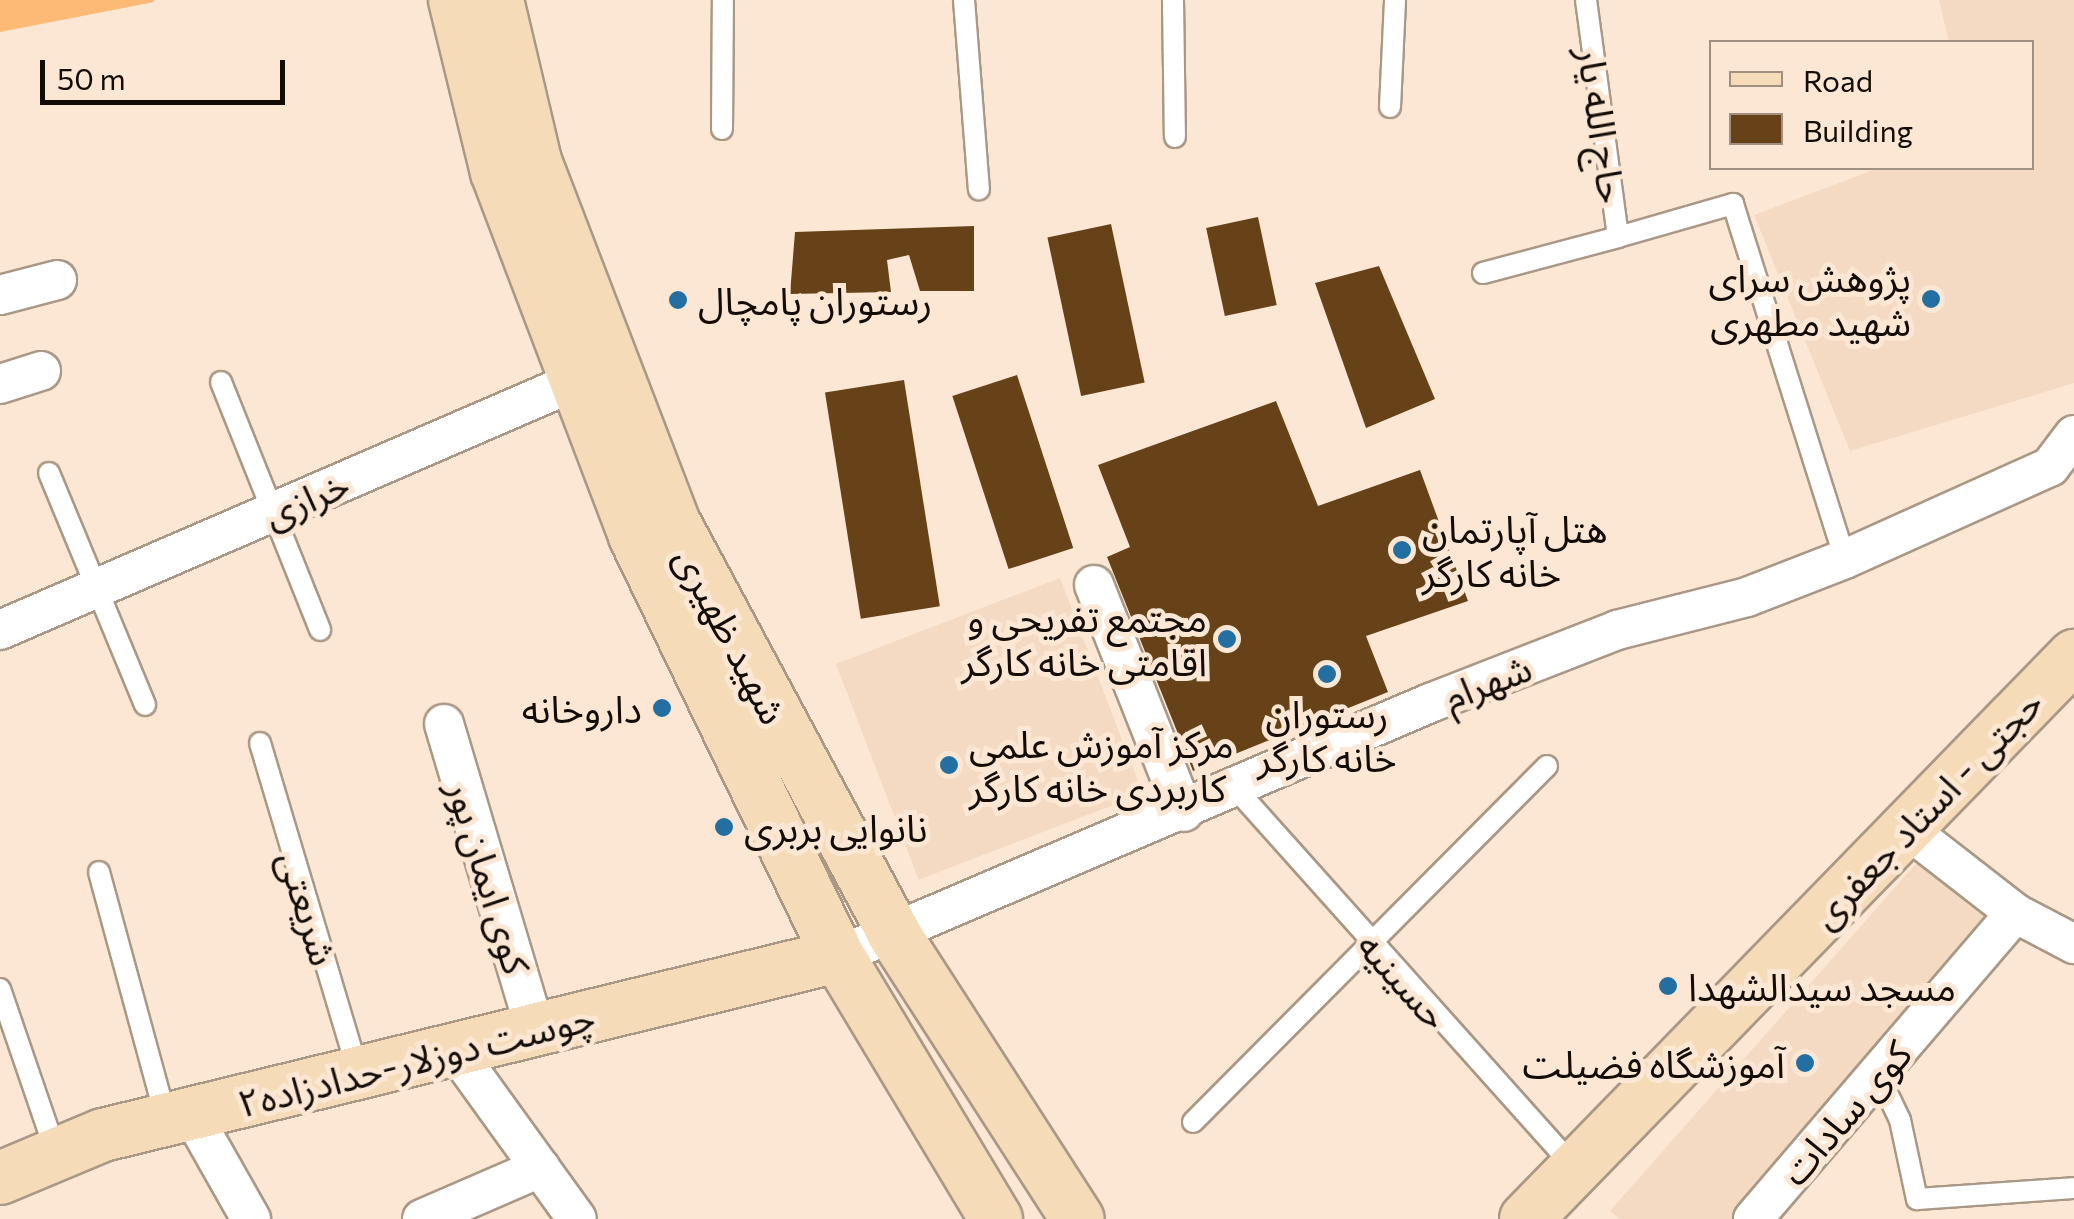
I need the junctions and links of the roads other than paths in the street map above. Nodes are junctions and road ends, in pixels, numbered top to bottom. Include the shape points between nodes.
1 (456, 0) edge
2 (497, 0) edge
3 (723, 0) edge
4 (964, 0) edge
5 (1173, 0) edge
6 (1395, 0) edge
7 (1586, 0) edge
8 (1390, 107) dead end
9 (722, 129) dead end
10 (1176, 137) dead end
11 (978, 189) dead end
12 (1618, 237) junction
13 (1483, 273) dead end
14 (56, 280) dead end
15 (0, 296) edge
16 (41, 371) dead end
17 (592, 375) junction
18 (222, 382) dead end
19 (0, 384) edge
20 (2074, 436) edge
21 (49, 473) dead end
22 (276, 511) junction
23 (1845, 559) junction
24 (98, 585) junction
25 (1094, 586) dead end
26 (0, 630) edge
27 (320, 630) dead end
28 (2074, 656) edge
29 (145, 705) dead end
30 (444, 724) dead end
31 (260, 743) dead end
32 (1546, 766) dead end
33 (1236, 788) junction
34 (1184, 812) junction
35 (1906, 828) junction
36 (99, 872) dead end
37 (2015, 913) junction
38 (894, 934) junction
39 (1371, 943) junction
40 (2074, 944) edge
41 (838, 956) junction
42 (0, 989) edge
43 (535, 1030) junction
44 (455, 1050) junction
45 (359, 1073) junction
46 (1878, 1074) junction
47 (179, 1117) junction
48 (1193, 1122) dead end
49 (56, 1154) junction
50 (540, 1168) junction
51 (1575, 1168) junction
52 (0, 1178) edge
53 (2074, 1188) edge
54 (251, 1219) edge
55 (422, 1219) edge
56 (577, 1219) edge
57 (996, 1219) edge
58 (1078, 1219) edge
59 (1526, 1219) edge
60 (1753, 1219) edge

1 - 17 main road, شهید ظهیری via 497,172
2 - 17 main road, شهید ظهیری
3 - 9 lane
4 - 11 lane
5 - 10 lane
6 - 8 lane
7 - 12 lane, حاج الله یار
12 - 13 lane
12 - 23 lane, حاج الله یار via 1733,204
14 - 15 street
16 - 19 street
17 - 22 street, خرازی
17 - 38 main road, شهید ظهیری
17 - 41 main road, شهید ظهیری via 708,695
18 - 22 lane
20 - 23 street, شهرام via 2050,467
21 - 24 lane
22 - 24 street, خرازی
22 - 27 lane
23 - 33 street, شهرام via 1747,597 1618,630
24 - 26 street, خرازی
24 - 29 lane
25 - 34 street
28 - 35 main road, حجتی - استاد جعفری
30 - 43 street, کوی ایمان پور
31 - 45 lane, شریعتی
32 - 39 lane
33 - 34 street, شهرام
33 - 39 lane, حسینیه
34 - 38 street, شهرام
35 - 37 street
35 - 51 main road, حجتی - استاد جعفری
36 - 47 lane
37 - 40 street
37 - 46 street, کوی سادات
38 - 41 street, شهرام
38 - 58 main road, شهید ظهیری
39 - 48 lane
39 - 51 lane, حسینیه
41 - 43 main road, چوست دوزلار-حدادزاده۲
41 - 57 main road, شهید ظهیری
42 - 49 lane
43 - 44 main road, چوست دوزلار-حدادزاده۲
44 - 45 main road, چوست دوزلار-حدادزاده۲
44 - 50 street
45 - 47 main road, چوست دوزلار-حدادزاده۲
46 - 53 lane via 1900,1120 1917,1198
46 - 60 street, کوی سادات
47 - 49 main road, چوست دوزلار-حدادزاده۲
47 - 54 street
49 - 52 main road, چوست دوزلار-حدادزاده۲
50 - 55 street
50 - 56 street
51 - 59 main road, حجتی - استاد جعفری

